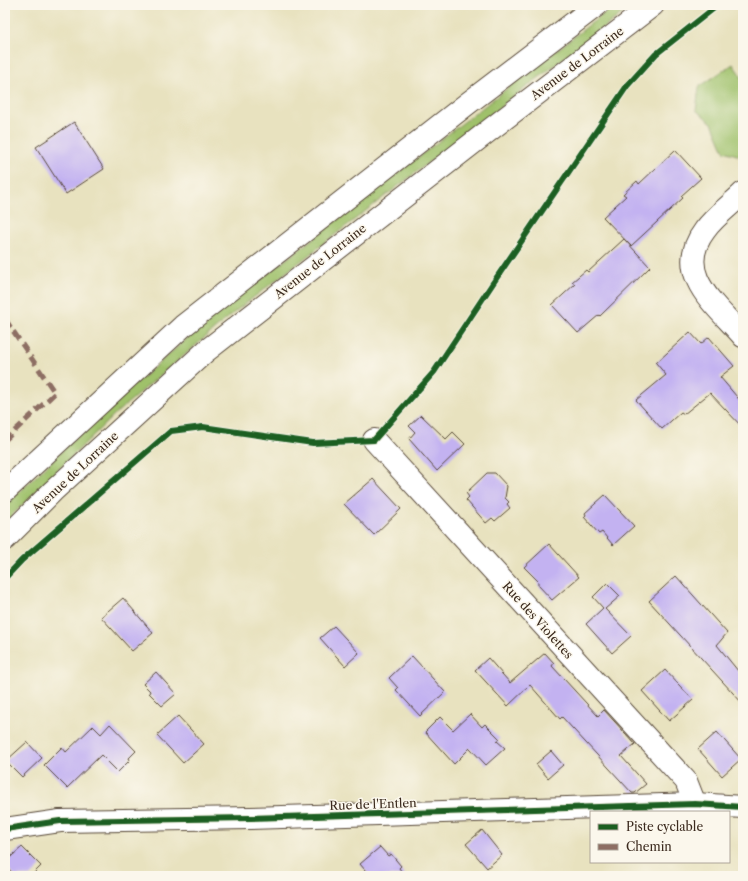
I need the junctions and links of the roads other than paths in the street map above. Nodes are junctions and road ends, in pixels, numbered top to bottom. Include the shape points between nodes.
1 (597, 5) edge
2 (653, 5) edge
3 (743, 194) edge
4 (743, 336) edge
5 (374, 440) dead end
6 (5, 491) edge
7 (5, 539) edge
8 (695, 804) junction
9 (743, 807) edge
10 (5, 829) edge

1 - 6 main road via 183,326
2 - 7 main road, Avenue de Lorraine via 206,350 53,491
3 - 4 main road via 706,228 696,242 693,262 696,280 705,294
5 - 8 main road, Rue des Violettes via 686,782
8 - 9 main road, Rue de l'Entlen
8 - 10 main road, Rue de l'Entlen via 250,818 60,821

